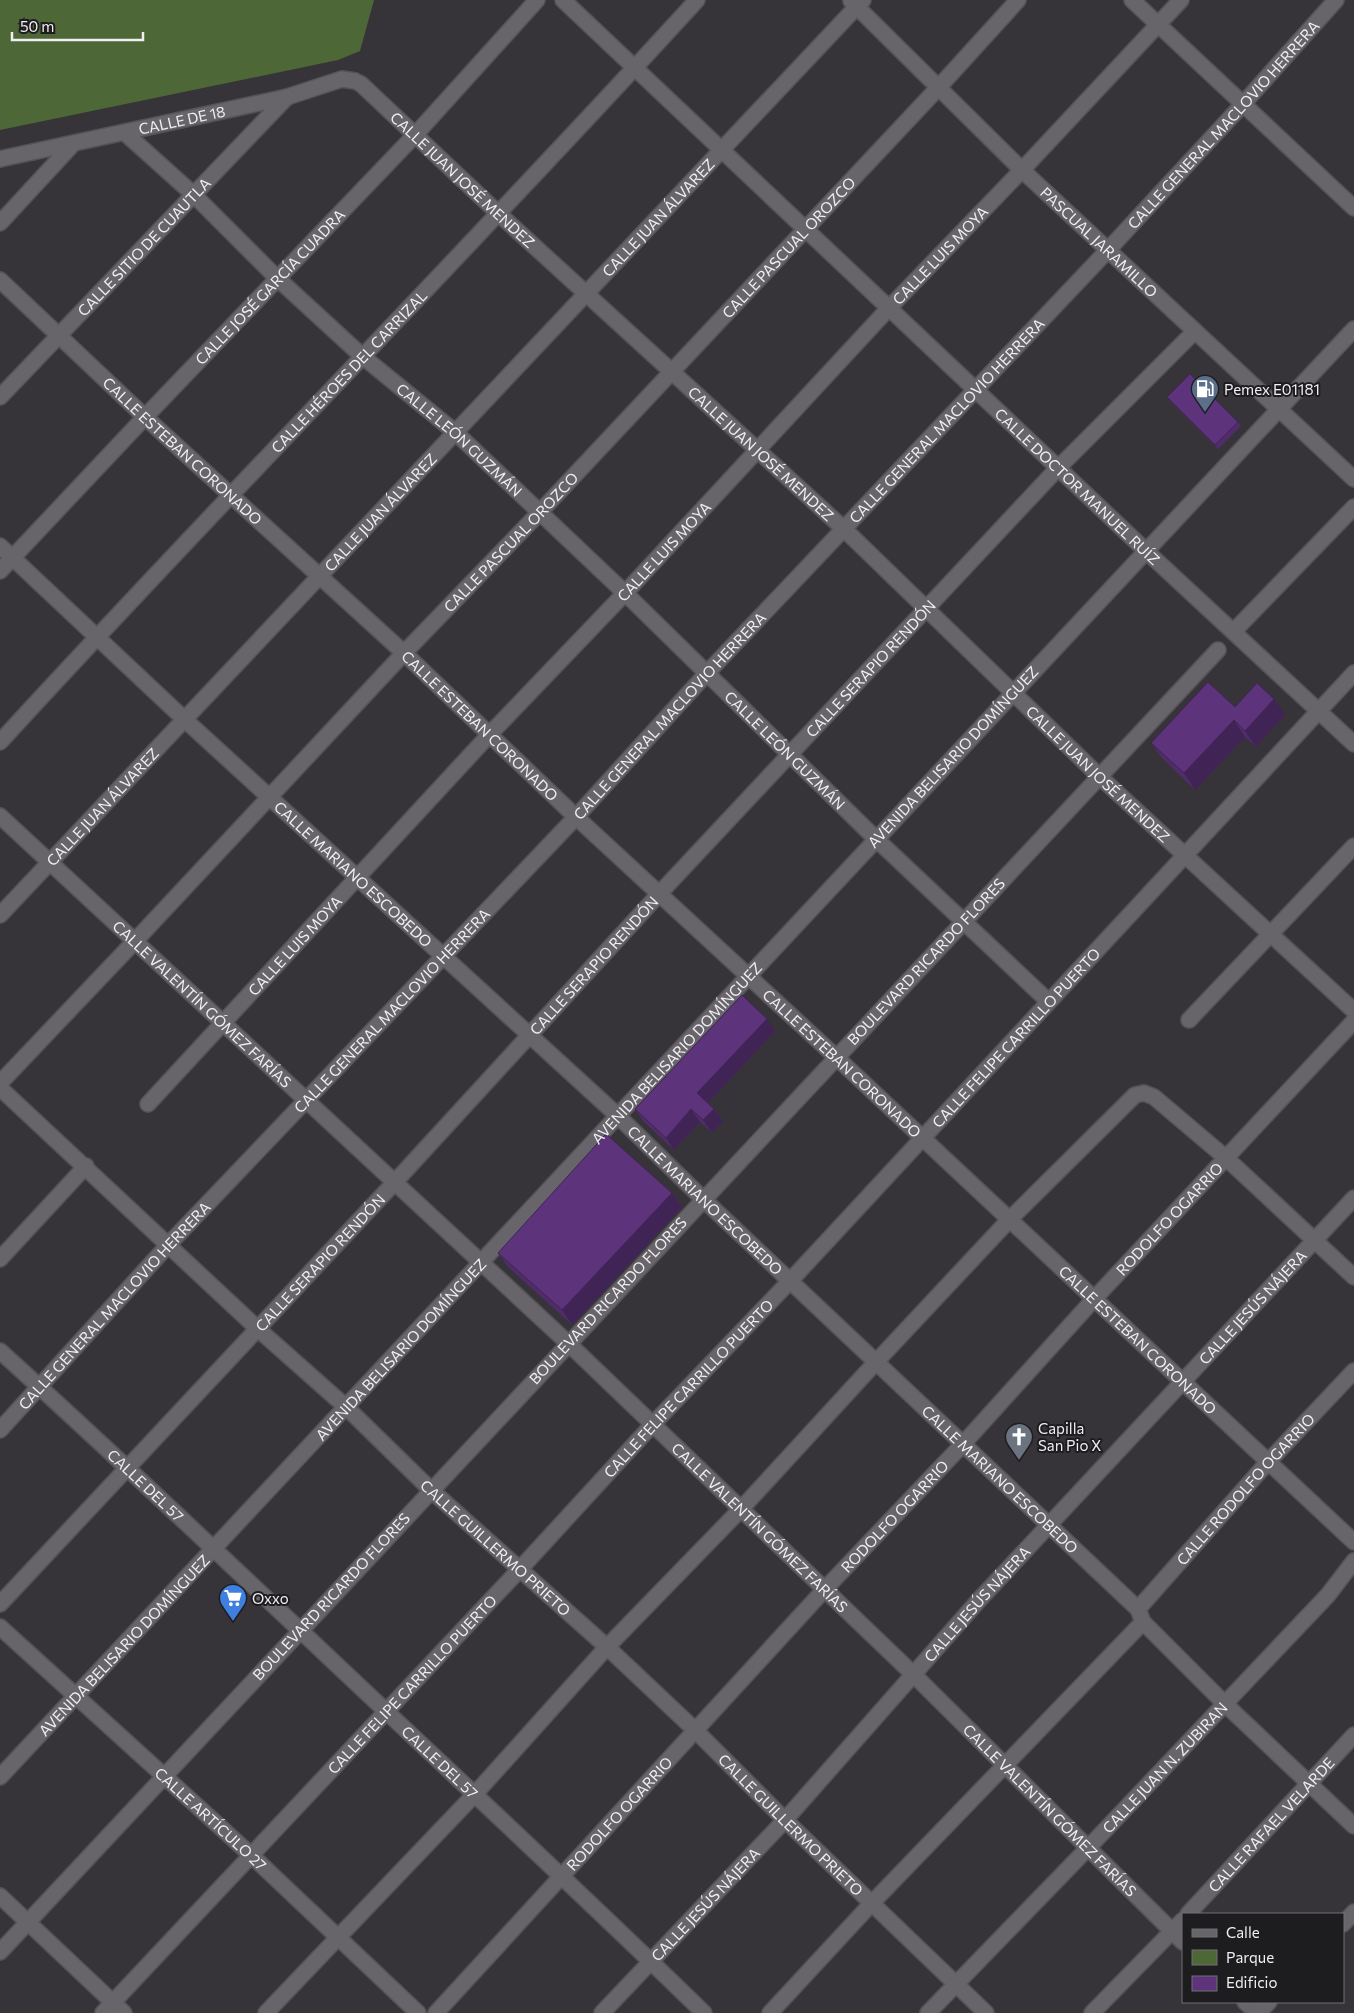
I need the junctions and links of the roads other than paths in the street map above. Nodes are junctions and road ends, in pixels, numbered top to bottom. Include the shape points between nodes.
1 (537, 0) edge
2 (563, 0) edge
3 (697, 0) edge
4 (1018, 0) edge
5 (1132, 0) edge
6 (1181, 0) edge
7 (1336, 0) edge
8 (856, 2) edge
9 (1158, 26) junction
10 (635, 68) junction
11 (361, 84) joint
12 (938, 88) junction
13 (287, 97) junction
14 (1243, 104) junction
15 (125, 133) junction
16 (415, 135) junction
17 (74, 143) junction
18 (722, 150) junction
19 (0, 159) edge
20 (1022, 170) junction
21 (194, 194) junction
22 (1354, 208) edge
23 (498, 214) junction
24 (0, 223) edge
25 (805, 228) junction
26 (1108, 250) junction
27 (277, 278) junction
28 (0, 280) edge
29 (586, 294) junction
30 (889, 308) junction
31 (1354, 329) edge
32 (1195, 331) junction
33 (58, 335) junction
34 (362, 356) junction
35 (671, 372) junction
36 (976, 391) junction
37 (0, 398) edge
38 (1279, 409) junction
39 (145, 416) junction
40 (455, 432) junction
41 (758, 450) junction
42 (1058, 468) junction
43 (1354, 479) edge
44 (232, 495) junction
45 (1354, 507) edge
46 (540, 512) junction
47 (844, 530) junction
48 (0, 546) edge
49 (1145, 550) junction
50 (13, 558) junction
51 (0, 571) edge
52 (319, 574) junction
53 (625, 593) junction
54 (927, 609) junction
55 (1234, 631) junction
56 (96, 637) junction
57 (1218, 650) dead end
58 (404, 653) junction
59 (707, 673) junction
60 (1354, 673) edge
61 (1013, 692) junction
62 (1319, 711) junction
63 (183, 718) junction
64 (489, 735) junction
65 (0, 742) edge
66 (1354, 744) edge
67 (790, 755) junction
68 (1099, 776) junction
69 (270, 796) junction
70 (0, 816) edge
71 (576, 817) junction
72 (875, 838) junction
73 (1354, 846) edge
74 (1186, 855) junction
75 (51, 862) junction
76 (357, 878) junction
77 (659, 894) junction
78 (0, 915) edge
79 (963, 921) junction
80 (1271, 934) junction
81 (136, 941) junction
82 (443, 957) junction
83 (747, 976) junction
84 (1048, 1001) junction
85 (1354, 1011) edge
86 (1189, 1020) dead end
87 (1354, 1021) edge
88 (221, 1022) junction
89 (531, 1035) junction
90 (836, 1057) junction
91 (0, 1083) edge
92 (0, 1088) edge
93 (306, 1101) junction
94 (148, 1104) dead end
95 (618, 1116) junction
96 (922, 1138) junction
97 (1226, 1158) junction
98 (86, 1166) junction
99 (394, 1183) junction
100 (702, 1198) junction
101 (1354, 1198) edge
102 (1009, 1220) junction
103 (1314, 1240) junction
104 (170, 1244) junction
105 (0, 1259) edge
106 (481, 1262) junction
107 (1354, 1277) edge
108 (790, 1281) junction
109 (1094, 1298) junction
110 (258, 1329) junction
111 (569, 1344) junction
112 (0, 1350) edge
113 (876, 1362) junction
114 (1354, 1371) edge
115 (1182, 1382) junction
116 (40, 1387) junction
117 (346, 1407) junction
118 (653, 1424) junction
119 (0, 1430) edge
120 (963, 1444) junction
121 (1268, 1462) junction
122 (128, 1469) junction
123 (431, 1490) junction
124 (742, 1508) junction
125 (1048, 1525) junction
126 (1354, 1542) edge
127 (215, 1549) junction
128 (1354, 1561) edge
129 (520, 1569) junction
130 (825, 1588) junction
131 (0, 1604) edge
132 (1140, 1616) junction
133 (0, 1627) edge
134 (300, 1630) junction
135 (608, 1648) junction
136 (914, 1675) junction
137 (76, 1696) junction
138 (1225, 1704) junction
139 (387, 1712) junction
140 (695, 1730) junction
141 (1354, 1735) edge
142 (1006, 1766) junction
143 (164, 1775) junction
144 (0, 1778) edge
145 (1310, 1784) junction
146 (474, 1795) junction
147 (785, 1820) junction
148 (1354, 1826) edge
149 (1088, 1848) junction
150 (251, 1856) junction
151 (563, 1876) junction
152 (0, 1896) edge
153 (871, 1904) junction
154 (1354, 1912) edge
155 (1189, 1913) edge
156 (28, 1923) junction
157 (1182, 1923) edge
158 (1344, 1923) edge
159 (337, 1937) junction
160 (1177, 1937) edge
161 (0, 1952) edge
162 (651, 1962) junction
163 (955, 1984) junction
164 (1246, 2003) edge
165 (1268, 2003) edge
166 (108, 2008) edge
167 (124, 2013) edge
168 (266, 2013) edge
169 (418, 2013) edge
170 (436, 2013) edge
171 (602, 2013) edge
172 (704, 2013) edge
173 (770, 2013) edge
174 (928, 2013) edge
175 (986, 2013) edge
176 (1092, 2013) edge
177 (1257, 2013) edge

1 - 16 street, CALLE JOSÉ GARCÍA CUADRA
2 - 10 street, CALLE DOCTOR MANUEL RUÍZ
3 - 10 street, CALLE HÉROES DEL CARRIZAL
4 - 12 street, CALLE PASCUAL OROZCO
5 - 9 street
6 - 9 street, CALLE LUIS MOYA
7 - 14 street, CALLE GENERAL MACLOVIO HERRERA
8 - 12 street, PASCUAL JARAMILLO
8 - 18 street, CALLE JUAN ÁLVAREZ
9 - 14 street
9 - 20 street, CALLE LUIS MOYA
10 - 18 street, CALLE DOCTOR MANUEL RUÍZ
10 - 23 street, CALLE HÉROES DEL CARRIZAL
11 - 13 street, CALLE DE 18 via 342,79
11 - 16 street, CALLE JUAN JOSÉ MENDEZ
12 - 20 street, PASCUAL JARAMILLO
12 - 25 street, CALLE PASCUAL OROZCO
13 - 15 street, CALLE DE 18
13 - 21 street, CALLE SITIO DE CUAUTLA
14 - 22 street
14 - 26 street, CALLE GENERAL MACLOVIO HERRERA
15 - 17 street, CALLE DE 18
15 - 21 street, CALLE LEÓN GUZMÁN
16 - 23 street, CALLE JUAN JOSÉ MENDEZ
16 - 27 street, CALLE JOSÉ GARCÍA CUADRA
17 - 19 street, CALLE DE 18
17 - 24 street
18 - 25 street, CALLE DOCTOR MANUEL RUÍZ
18 - 29 street, CALLE JUAN ÁLVAREZ
20 - 26 street, PASCUAL JARAMILLO
20 - 30 street, CALLE LUIS MOYA
21 - 27 street, CALLE LEÓN GUZMÁN
21 - 33 street, CALLE SITIO DE CUAUTLA
23 - 29 street, CALLE JUAN JOSÉ MENDEZ
23 - 34 street, CALLE HÉROES DEL CARRIZAL
25 - 30 street, CALLE DOCTOR MANUEL RUÍZ
25 - 35 street, CALLE PASCUAL OROZCO
26 - 32 street, PASCUAL JARAMILLO
26 - 36 street, CALLE GENERAL MACLOVIO HERRERA
27 - 34 street, CALLE LEÓN GUZMÁN
27 - 39 street, CALLE JOSÉ GARCÍA CUADRA
28 - 33 street, CALLE ESTEBAN CORONADO
29 - 35 street, CALLE JUAN JOSÉ MENDEZ
29 - 40 street, CALLE JUAN ÁLVAREZ
30 - 36 street, CALLE DOCTOR MANUEL RUÍZ
30 - 41 street, CALLE LUIS MOYA
31 - 38 street, AVENIDA BELISARIO DOMÍNGUEZ
32 - 38 street, PASCUAL JARAMILLO
32 - 42 street, CALLE SERAPIO RENDÓN
33 - 37 street, CALLE SITIO DE CUAUTLA
33 - 39 street, CALLE ESTEBAN CORONADO
34 - 40 street, CALLE LEÓN GUZMÁN
34 - 44 street, CALLE HÉROES DEL CARRIZAL
35 - 41 street, CALLE JUAN JOSÉ MENDEZ
35 - 46 street, CALLE PASCUAL OROZCO
36 - 42 street, CALLE DOCTOR MANUEL RUÍZ
36 - 47 street, CALLE GENERAL MACLOVIO HERRERA
38 - 43 street, PASCUAL JARAMILLO
38 - 49 street, AVENIDA BELISARIO DOMÍNGUEZ
39 - 44 street, CALLE ESTEBAN CORONADO
39 - 50 street, CALLE JOSÉ GARCÍA CUADRA
40 - 46 street, CALLE LEÓN GUZMÁN
40 - 52 street, CALLE JUAN ÁLVAREZ
41 - 47 street, CALLE JUAN JOSÉ MENDEZ
41 - 53 street, CALLE LUIS MOYA
42 - 49 street, CALLE DOCTOR MANUEL RUÍZ
42 - 54 street, CALLE SERAPIO RENDÓN
44 - 52 street, CALLE ESTEBAN CORONADO
44 - 56 street, CALLE HÉROES DEL CARRIZAL
45 - 55 street
46 - 53 street, CALLE LEÓN GUZMÁN
46 - 58 street, CALLE PASCUAL OROZCO
47 - 54 street, CALLE JUAN JOSÉ MENDEZ
47 - 59 street, CALLE GENERAL MACLOVIO HERRERA
48 - 50 street, CALLE MARIANO ESCOBEDO
49 - 55 street, CALLE DOCTOR MANUEL RUÍZ
49 - 61 street, AVENIDA BELISARIO DOMÍNGUEZ
50 - 51 street, CALLE JOSÉ GARCÍA CUADRA
50 - 56 street, CALLE MARIANO ESCOBEDO
52 - 58 street, CALLE ESTEBAN CORONADO
52 - 63 street, CALLE JUAN ÁLVAREZ
53 - 59 street, CALLE LEÓN GUZMÁN
53 - 64 street, CALLE LUIS MOYA
54 - 61 street, CALLE JUAN JOSÉ MENDEZ
54 - 67 street, CALLE SERAPIO RENDÓN
55 - 62 street, CALLE DOCTOR MANUEL RUÍZ
56 - 63 street, CALLE MARIANO ESCOBEDO
56 - 65 street, CALLE HÉROES DEL CARRIZAL
57 - 68 street, BOULEVARD RICARDO FLORES
58 - 64 street, CALLE ESTEBAN CORONADO
58 - 69 street, CALLE PASCUAL OROZCO
59 - 67 street, CALLE LEÓN GUZMÁN
59 - 71 street, CALLE GENERAL MACLOVIO HERRERA
60 - 62 street, CALLE FELIPE CARRILLO PUERTO
61 - 68 street, CALLE JUAN JOSÉ MENDEZ
61 - 72 street, AVENIDA BELISARIO DOMÍNGUEZ
62 - 66 street, CALLE DOCTOR MANUEL RUÍZ
62 - 74 street, CALLE FELIPE CARRILLO PUERTO
63 - 69 street, CALLE MARIANO ESCOBEDO
63 - 75 street, CALLE JUAN ÁLVAREZ
64 - 71 street, CALLE ESTEBAN CORONADO
64 - 76 street, CALLE LUIS MOYA
67 - 72 street, CALLE LEÓN GUZMÁN
67 - 77 street, CALLE SERAPIO RENDÓN
68 - 74 street, CALLE JUAN JOSÉ MENDEZ
68 - 79 street, BOULEVARD RICARDO FLORES
69 - 76 street, CALLE MARIANO ESCOBEDO
69 - 81 street, CALLE PASCUAL OROZCO
70 - 75 street, CALLE VALENTÍN GÓMEZ FARÍAS
71 - 77 street, CALLE ESTEBAN CORONADO
71 - 82 street, CALLE GENERAL MACLOVIO HERRERA
72 - 79 street, CALLE LEÓN GUZMÁN
72 - 83 street, AVENIDA BELISARIO DOMÍNGUEZ
73 - 80 street
74 - 80 street, CALLE JUAN JOSÉ MENDEZ
74 - 84 street, CALLE FELIPE CARRILLO PUERTO
75 - 78 street, CALLE JUAN ÁLVAREZ
75 - 81 street, CALLE VALENTÍN GÓMEZ FARÍAS
76 - 82 street, CALLE MARIANO ESCOBEDO
76 - 88 street, CALLE LUIS MOYA
77 - 83 street, CALLE ESTEBAN CORONADO
77 - 89 street, CALLE SERAPIO RENDÓN
79 - 84 street, CALLE LEÓN GUZMÁN
79 - 90 street, BOULEVARD RICARDO FLORES
80 - 85 street, CALLE JUAN JOSÉ MENDEZ
80 - 86 street
81 - 88 street, CALLE VALENTÍN GÓMEZ FARÍAS
81 - 91 street, CALLE PASCUAL OROZCO
82 - 89 street, CALLE MARIANO ESCOBEDO
82 - 93 street, CALLE GENERAL MACLOVIO HERRERA
83 - 90 street, CALLE ESTEBAN CORONADO
83 - 95 street, AVENIDA BELISARIO DOMÍNGUEZ
84 - 96 street, CALLE FELIPE CARRILLO PUERTO
87 - 97 street, RODOLFO OGARRIO
88 - 93 street, CALLE VALENTÍN GÓMEZ FARÍAS
88 - 94 street, CALLE LUIS MOYA
89 - 95 street, CALLE MARIANO ESCOBEDO
89 - 99 street, CALLE SERAPIO RENDÓN
90 - 96 street, CALLE ESTEBAN CORONADO
90 - 100 street, BOULEVARD RICARDO FLORES
92 - 98 street, CALLE GUILLERMO PRIETO
93 - 99 street, CALLE VALENTÍN GÓMEZ FARÍAS
93 - 104 street, CALLE GENERAL MACLOVIO HERRERA
95 - 100 street, CALLE MARIANO ESCOBEDO
95 - 106 street, AVENIDA BELISARIO DOMÍNGUEZ
96 - 102 street, CALLE ESTEBAN CORONADO
96 - 108 street, CALLE FELIPE CARRILLO PUERTO
97 - 102 street via 1144,1092 1135,1095
97 - 103 street
97 - 109 street, RODOLFO OGARRIO
98 - 104 street, CALLE GUILLERMO PRIETO
98 - 105 street
99 - 106 street, CALLE VALENTÍN GÓMEZ FARÍAS
99 - 110 street, CALLE SERAPIO RENDÓN
100 - 108 street, CALLE MARIANO ESCOBEDO
100 - 111 street, BOULEVARD RICARDO FLORES
101 - 103 street, CALLE JESÚS NÁJERA
102 - 109 street, CALLE ESTEBAN CORONADO
102 - 113 street
103 - 107 street
103 - 115 street, CALLE JESÚS NÁJERA
104 - 110 street, CALLE GUILLERMO PRIETO
104 - 116 street, CALLE GENERAL MACLOVIO HERRERA
106 - 111 street, CALLE VALENTÍN GÓMEZ FARÍAS
106 - 117 street, AVENIDA BELISARIO DOMÍNGUEZ
108 - 113 street, CALLE MARIANO ESCOBEDO
108 - 118 street, CALLE FELIPE CARRILLO PUERTO
109 - 115 street, CALLE ESTEBAN CORONADO
109 - 120 street, RODOLFO OGARRIO
110 - 117 street, CALLE GUILLERMO PRIETO
110 - 122 street, CALLE SERAPIO RENDÓN
111 - 118 street, CALLE VALENTÍN GÓMEZ FARÍAS
111 - 123 street, BOULEVARD RICARDO FLORES
112 - 116 street, CALLE DEL 57
113 - 120 street, CALLE MARIANO ESCOBEDO
113 - 124 street
114 - 121 street, CALLE RODOLFO OGARRIO
115 - 121 street, CALLE ESTEBAN CORONADO
115 - 125 street, CALLE JESÚS NÁJERA
116 - 119 street, CALLE GENERAL MACLOVIO HERRERA
116 - 122 street, CALLE DEL 57
117 - 123 street, CALLE GUILLERMO PRIETO
117 - 127 street, AVENIDA BELISARIO DOMÍNGUEZ
118 - 124 street, CALLE VALENTÍN GÓMEZ FARÍAS
118 - 129 street, CALLE FELIPE CARRILLO PUERTO
120 - 125 street, CALLE MARIANO ESCOBEDO
120 - 130 street, RODOLFO OGARRIO
121 - 126 street, CALLE ESTEBAN CORONADO
121 - 132 street, CALLE RODOLFO OGARRIO
122 - 127 street, CALLE DEL 57
122 - 131 street, CALLE SERAPIO RENDÓN
123 - 129 street, CALLE GUILLERMO PRIETO
123 - 134 street, BOULEVARD RICARDO FLORES
124 - 130 street, CALLE VALENTÍN GÓMEZ FARÍAS
124 - 135 street
125 - 132 street, CALLE MARIANO ESCOBEDO
125 - 136 street, CALLE JESÚS NÁJERA
127 - 134 street, CALLE DEL 57
127 - 137 street, AVENIDA BELISARIO DOMÍNGUEZ
128 - 138 street, CALLE JUAN N. ZUBIRAN via 1328,1594
129 - 135 street, CALLE GUILLERMO PRIETO
129 - 139 street, CALLE FELIPE CARRILLO PUERTO
130 - 136 street, CALLE VALENTÍN GÓMEZ FARÍAS
130 - 140 street, RODOLFO OGARRIO
132 - 138 street, CALLE MARIANO ESCOBEDO
132 - 142 street, CALLE RODOLFO OGARRIO
133 - 137 street, CALLE ARTÍCULO 27
134 - 139 street, CALLE DEL 57
134 - 143 street, BOULEVARD RICARDO FLORES
135 - 140 street, CALLE GUILLERMO PRIETO
135 - 146 street
136 - 142 street, CALLE VALENTÍN GÓMEZ FARÍAS
136 - 147 street, CALLE JESÚS NÁJERA
137 - 143 street, CALLE ARTÍCULO 27
137 - 144 street, AVENIDA BELISARIO DOMÍNGUEZ
138 - 145 street, CALLE MARIANO ESCOBEDO
138 - 149 street, CALLE JUAN N. ZUBIRAN
139 - 146 street, CALLE DEL 57
139 - 150 street, CALLE FELIPE CARRILLO PUERTO
140 - 147 street, CALLE GUILLERMO PRIETO
140 - 151 street, RODOLFO OGARRIO
141 - 145 street, CALLE RAFAEL VELARDE
142 - 149 street, CALLE VALENTÍN GÓMEZ FARÍAS
142 - 153 street, CALLE RODOLFO OGARRIO
143 - 150 street, CALLE ARTÍCULO 27
143 - 156 street, BOULEVARD RICARDO FLORES
145 - 148 street, CALLE MARIANO ESCOBEDO
145 - 155 street, CALLE RAFAEL VELARDE
146 - 151 street, CALLE DEL 57
146 - 159 street
147 - 153 street, CALLE GUILLERMO PRIETO
147 - 162 street, CALLE JESÚS NÁJERA
149 - 160 street, CALLE VALENTÍN GÓMEZ FARÍAS
149 - 163 street, CALLE JUAN N. ZUBIRAN
150 - 159 street, CALLE ARTÍCULO 27
150 - 166 street, CALLE FELIPE CARRILLO PUERTO
151 - 162 street, CALLE DEL 57
151 - 170 street, RODOLFO OGARRIO
152 - 156 street
153 - 163 street, CALLE GUILLERMO PRIETO
153 - 173 street, CALLE RODOLFO OGARRIO
154 - 158 street
156 - 161 street, BOULEVARD RICARDO FLORES
156 - 166 street
157 - 160 street
159 - 168 street
159 - 169 street, CALLE ARTÍCULO 27
160 - 176 street
162 - 171 street, CALLE JESÚS NÁJERA
162 - 172 street, CALLE DEL 57
163 - 174 street, CALLE JUAN N. ZUBIRAN
163 - 175 street, CALLE GUILLERMO PRIETO
164 - 177 street
165 - 177 street
166 - 167 street

